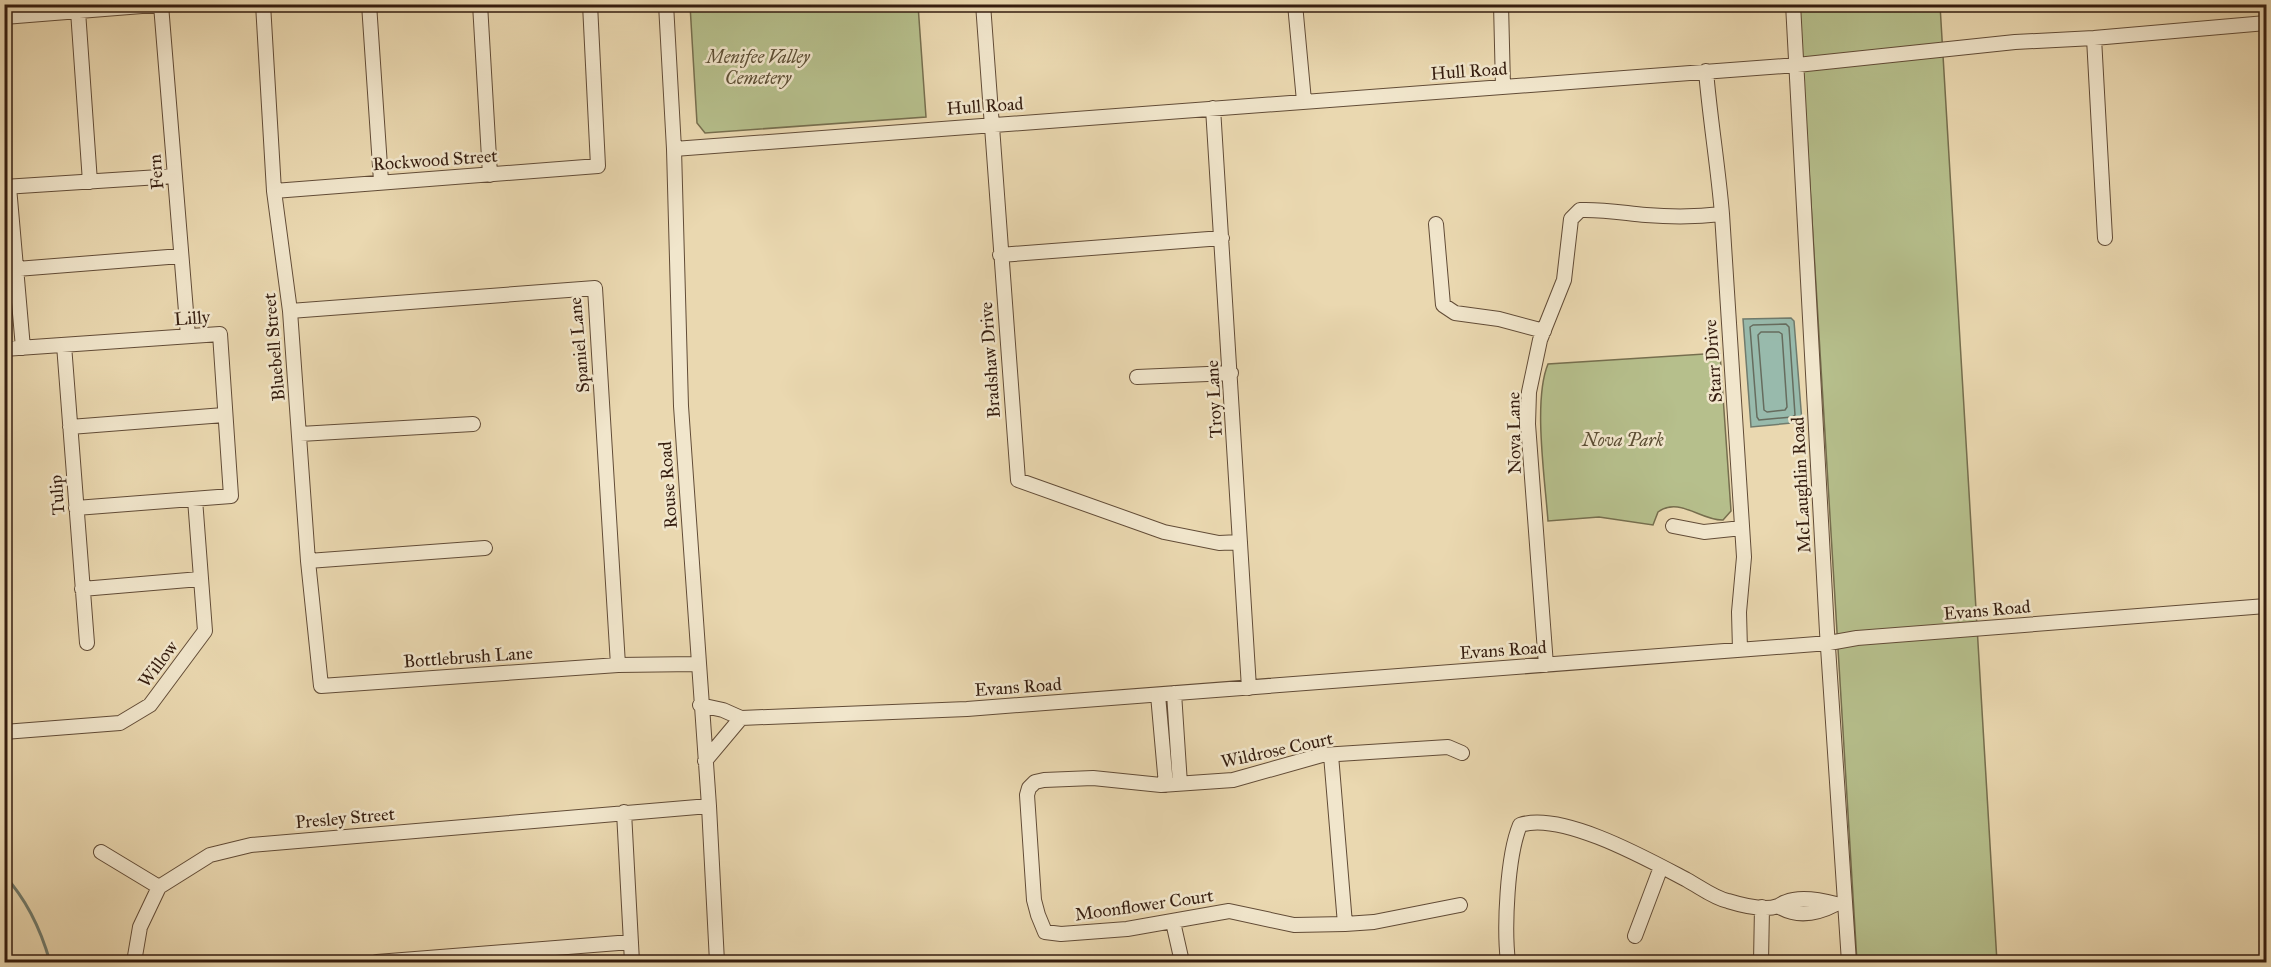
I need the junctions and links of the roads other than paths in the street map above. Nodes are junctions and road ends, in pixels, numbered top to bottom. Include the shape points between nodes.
1 (167, 4) edge
2 (263, 4) edge
3 (369, 4) edge
4 (480, 4) edge
5 (590, 4) edge
6 (666, 4) edge
7 (983, 4) edge
8 (1295, 4) edge
9 (1501, 4) edge
10 (1793, 4) edge
11 (161, 5) edge
12 (46, 9) edge
13 (78, 11) junction
14 (4, 17) edge
15 (2266, 23) edge
16 (2094, 38) junction
17 (1797, 65) junction
18 (1706, 70) junction
19 (1503, 87) junction
20 (1304, 101) junction
21 (1213, 108) junction
22 (991, 124) junction
23 (674, 148) junction
24 (490, 175) junction
25 (175, 176) junction
26 (381, 181) junction
27 (90, 182) junction
28 (7, 187) edge
29 (274, 191) junction
30 (1722, 214) junction
31 (1436, 224) dead end
32 (1222, 238) junction
33 (2105, 238) dead end
34 (1000, 255) junction
35 (181, 256) junction
36 (10, 270) edge
37 (290, 310) junction
38 (1544, 331) junction
39 (188, 336) junction
40 (64, 345) junction
41 (23, 348) junction
42 (4, 349) edge
43 (1231, 372) junction
44 (1137, 377) dead end
45 (224, 415) junction
46 (473, 424) dead end
47 (70, 427) junction
48 (300, 434) junction
49 (195, 499) junction
50 (76, 508) junction
51 (1673, 526) dead end
52 (1742, 528) junction
53 (1240, 542) junction
54 (485, 548) dead end
55 (308, 561) junction
56 (200, 579) junction
57 (82, 589) junction
58 (2266, 606) edge
59 (87, 643) dead end
60 (1829, 643) junction
61 (1740, 650) junction
62 (697, 664) junction
63 (618, 665) junction
64 (1546, 665) junction
65 (321, 686) joint
66 (1249, 688) junction
67 (1174, 693) junction
68 (1158, 695) junction
69 (700, 705) junction
70 (741, 718) junction
71 (4, 732) edge
72 (1462, 753) dead end
73 (1331, 755) junction
74 (705, 761) junction
75 (1173, 784) junction
76 (708, 806) junction
77 (624, 812) junction
78 (102, 852) dead end
79 (1661, 867) junction
80 (159, 887) junction
81 (1840, 904) junction
82 (1460, 906) dead end
83 (1762, 907) junction
84 (1173, 922) junction
85 (1345, 924) junction
86 (1045, 932) joint
87 (1635, 936) dead end
88 (631, 942) junction
89 (134, 963) edge
90 (377, 963) edge
91 (632, 963) edge
92 (717, 963) edge
93 (1182, 963) edge
94 (1508, 963) edge
95 (1761, 963) edge
96 (1849, 963) edge

1 - 11 street
2 - 29 street, Bluebell Street
3 - 26 street
4 - 24 street
5 - 24 street, Rockwood Street via 598,166
6 - 23 street, Rouse Road
7 - 22 street, Bradshaw Drive
8 - 20 street
9 - 19 street
10 - 17 street, McLaughlin Road
11 - 13 street
11 - 25 street, Fern
12 - 13 street
12 - 14 street
13 - 27 street
15 - 16 street, Hull Road
16 - 17 street, Hull Road via 2015,42
16 - 33 street
17 - 18 street, Hull Road
17 - 60 street, McLaughlin Road
18 - 19 street, Hull Road
18 - 30 street, Starr Drive
19 - 20 street, Hull Road
20 - 21 street, Hull Road
21 - 22 street, Hull Road
21 - 32 street, Troy Lane
22 - 23 street, Hull Road
22 - 34 street, Bradshaw Drive
23 - 62 street, Rouse Road via 681,406
24 - 26 street, Rockwood Street
25 - 27 street
25 - 35 street, Fern
26 - 29 street, Rockwood Street
27 - 28 street
28 - 36 street
29 - 37 street, Bluebell Street
30 - 38 street, Nova Lane via 1701,217 1580,210 1571,219 1564,280
30 - 52 street, Starr Drive
31 - 38 street via 1443,305 1455,313
32 - 34 street
32 - 43 street, Troy Lane
34 - 53 street, Bradshaw Drive via 1018,480 1164,532 1219,543
35 - 36 street
35 - 39 street, Fern
36 - 41 street
37 - 48 street, Bluebell Street
37 - 63 street, Spaniel Lane via 595,288
38 - 64 street, Nova Lane via 1528,392 1528,424
39 - 40 street, Lilly
39 - 45 street, Lilly via 220,334
40 - 41 street, Lilly
40 - 47 street, Tulip
41 - 42 street, Lilly
43 - 44 street
43 - 53 street, Troy Lane
45 - 47 street
45 - 49 street, Lilly via 231,496
46 - 48 street
47 - 50 street, Tulip
48 - 55 street, Bluebell Street
49 - 50 street
49 - 56 street, Willow
50 - 57 street, Tulip
51 - 52 street via 1704,532
52 - 61 street, Starr Drive
53 - 66 street, Troy Lane
54 - 55 street
55 - 65 street, Bluebell Street
56 - 57 street
56 - 71 street, Willow via 205,631 150,705 120,723
57 - 59 street, Tulip
58 - 60 street, Evans Road
60 - 61 street, Evans Road
60 - 81 street, McLaughlin Road
61 - 64 street, Evans Road
62 - 63 street, Bottlebrush Lane
62 - 69 street, Rouse Road
63 - 65 street, Bottlebrush Lane
64 - 66 street, Evans Road
66 - 67 street, Evans Road
67 - 68 street, Evans Road
67 - 75 street
68 - 70 street, Evans Road via 967,709
68 - 75 street
69 - 70 street, Evans Road
69 - 74 street, Rouse Road
70 - 74 street
72 - 73 street, Wildrose Court via 1448,747
73 - 75 street, Wildrose Court via 1233,780
73 - 85 street
74 - 76 street, Rouse Road
75 - 86 street, Wildrose Court via 1074,778 1044,780 1029,788 1034,900
76 - 77 street, Presley Street
76 - 92 street, Rouse Road
77 - 80 street, Presley Street via 251,844 210,855
77 - 88 street
78 - 80 street
79 - 83 street via 1726,901
79 - 87 street
79 - 94 street via 1581,830 1538,821 1520,825 1512,853 1505,943
80 - 89 street via 140,927
81 - 83 street via 1820,912 1790,914 1778,906
81 - 96 street, McLaughlin Road
82 - 85 street, Moonflower Court
83 - 95 street
84 - 85 street, Moonflower Court via 1230,911 1294,925
84 - 86 street, Moonflower Court via 1127,929
84 - 93 street
88 - 90 street
88 - 91 street

